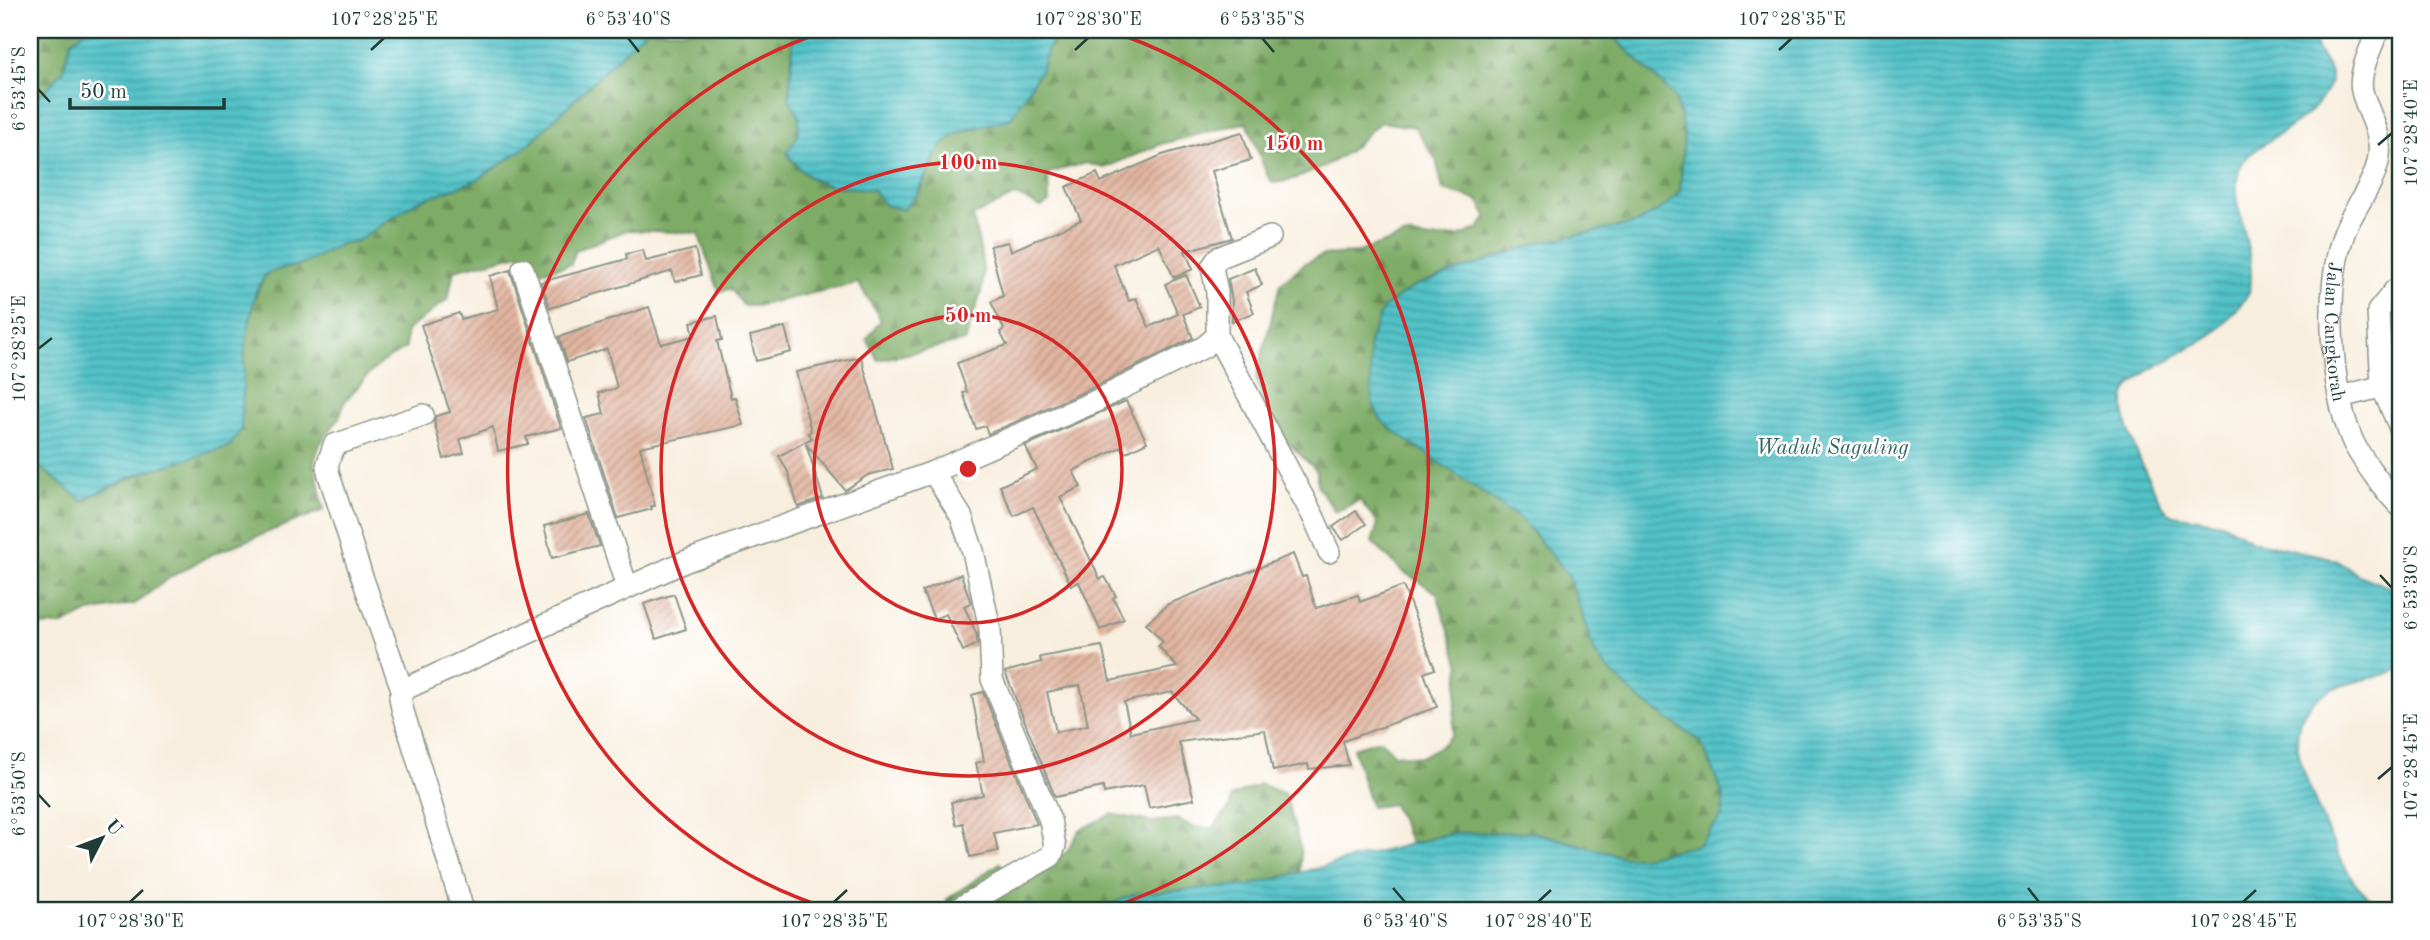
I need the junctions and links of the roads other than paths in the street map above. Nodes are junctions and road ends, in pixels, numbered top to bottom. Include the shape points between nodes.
1 (2378, 30) edge
2 (1270, 237) dead end
3 (523, 269) dead end
4 (2400, 289) edge
5 (1217, 336) junction
6 (2391, 385) edge
7 (2340, 397) junction
8 (423, 415) dead end
9 (2400, 429) edge
10 (933, 471) junction
11 (2400, 506) edge
12 (1328, 552) dead end
13 (626, 587) junction
14 (404, 692) junction
15 (463, 910) edge
16 (956, 910) edge

1 - 7 street, Jalan Cangkorah via 2361,89 2381,140 2378,161 2344,233 2333,275 2331,334
2 - 5 street via 1218,258 1212,267
3 - 13 street
4 - 6 street via 2378,311
5 - 10 street via 1204,347 1094,402
5 - 12 street
6 - 7 street
6 - 9 street
7 - 11 street, Jalan Cangkorah via 2354,443
8 - 14 street via 334,445 327,466
10 - 13 street
10 - 16 street via 961,516 973,551 990,629 992,679 1050,820 1055,846 1051,856
13 - 14 street
14 - 15 street via 402,708

